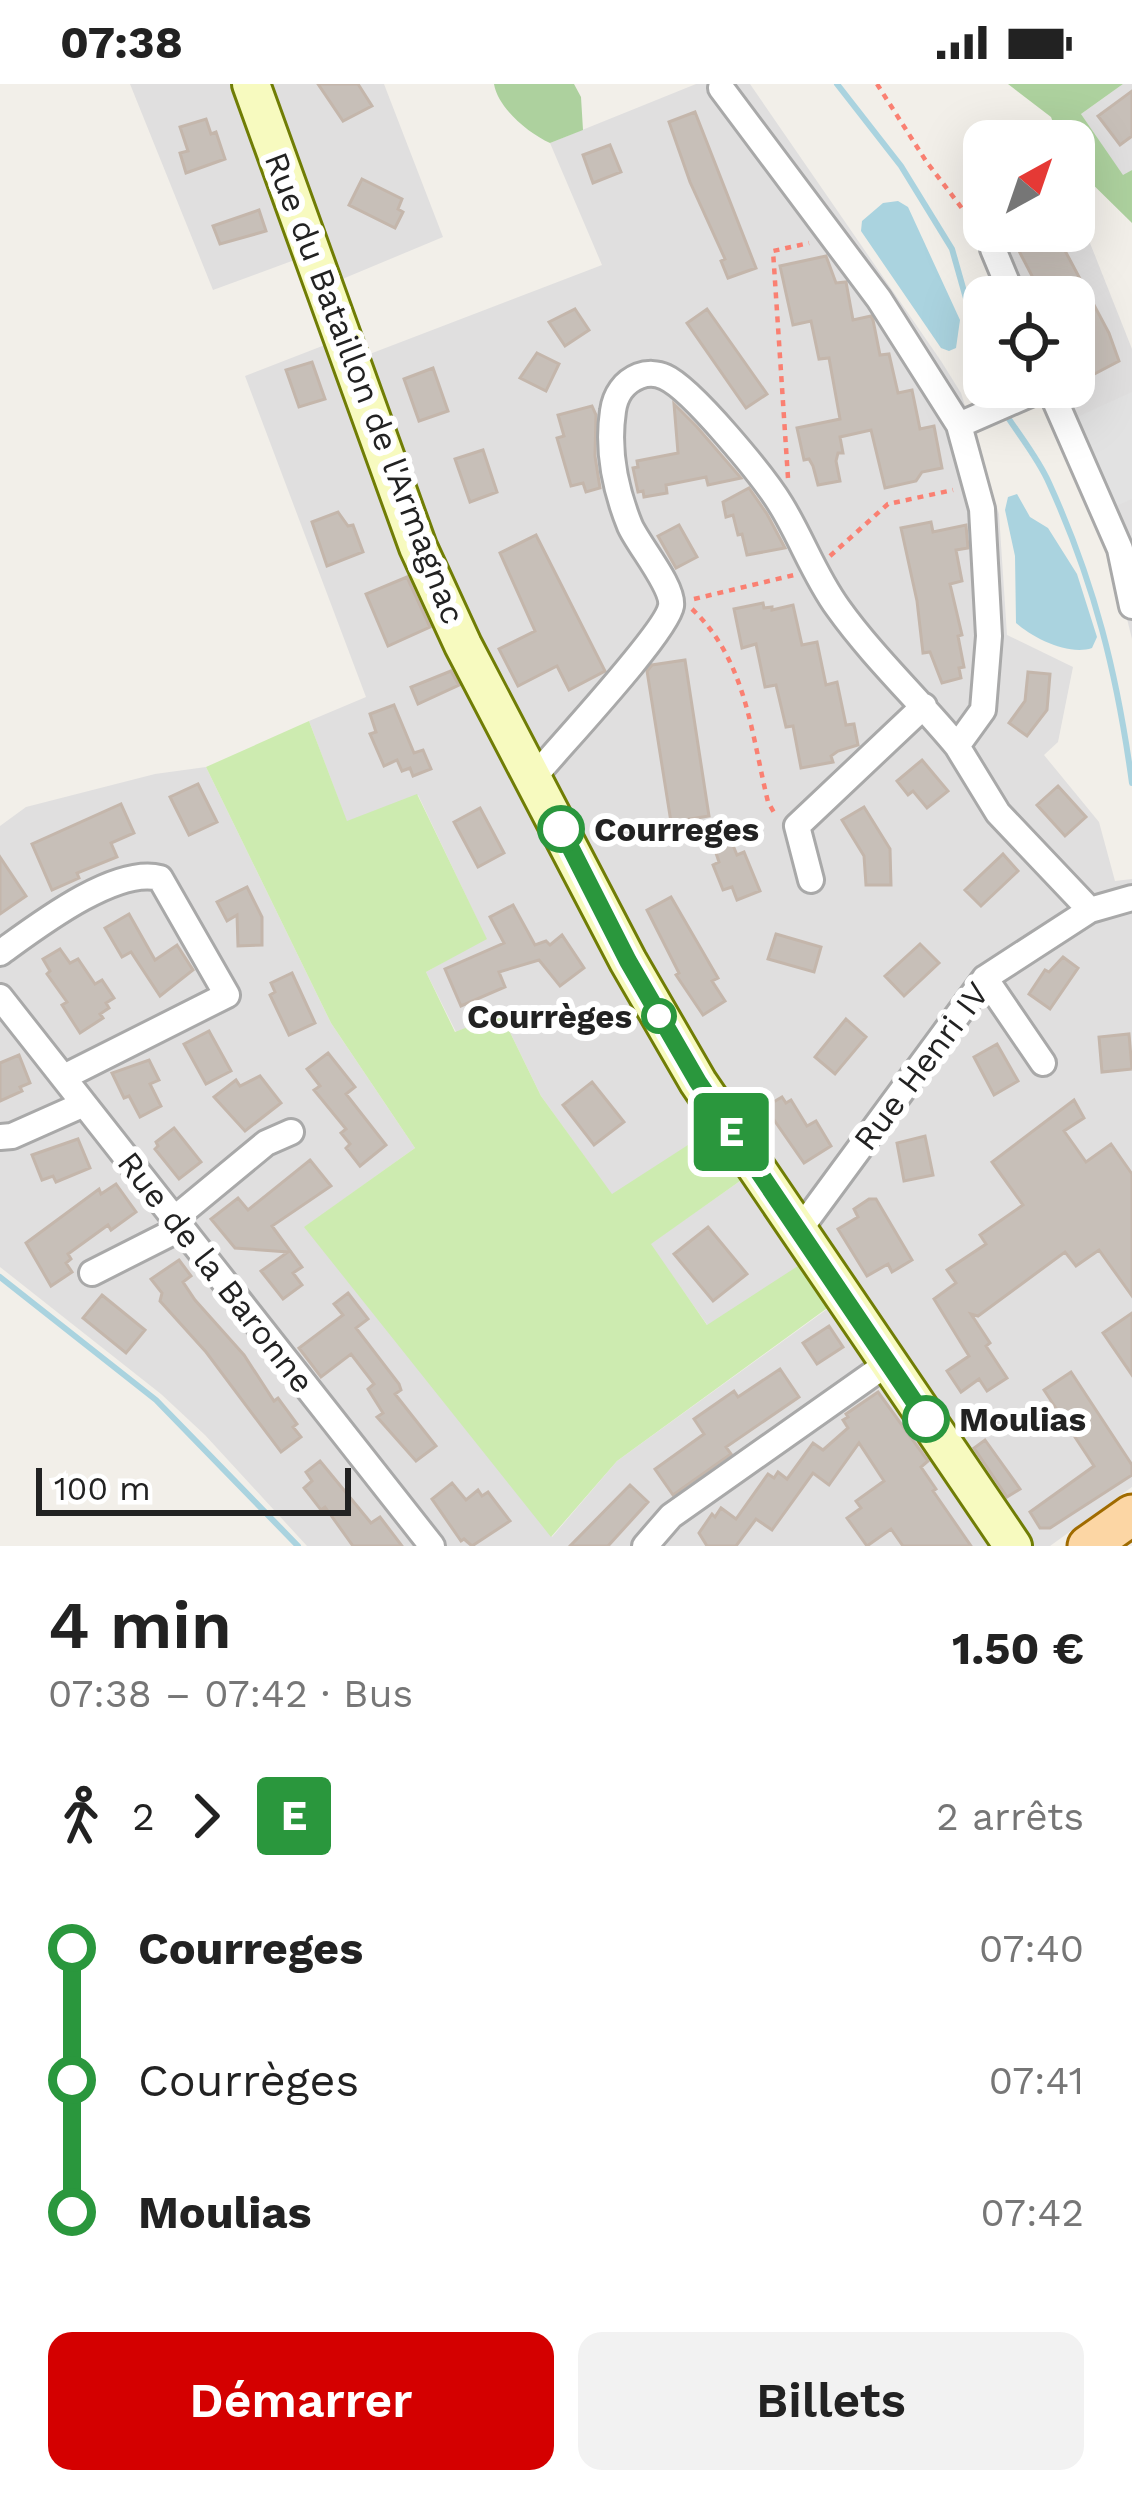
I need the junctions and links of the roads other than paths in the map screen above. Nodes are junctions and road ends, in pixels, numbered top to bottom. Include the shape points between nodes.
1 (251, 84) edge
2 (721, 88) dead end
3 (999, 408) edge
4 (1058, 408) edge
5 (959, 425) junction
6 (1126, 555) edge
7 (1132, 606) edge
8 (924, 706) junction
9 (957, 746) junction
10 (535, 776) junction
11 (811, 880) dead end
12 (1132, 898) edge
13 (1090, 910) junction
14 (0, 953) edge
15 (985, 978) junction
16 (0, 997) edge
17 (1043, 1063) dead end
18 (64, 1077) junction
19 (84, 1104) junction
20 (292, 1132) dead end
21 (0, 1137) edge
22 (178, 1223) junction
23 (798, 1232) junction
24 (92, 1273) dead end
25 (888, 1363) junction
26 (1132, 1515) edge
27 (432, 1546) edge
28 (645, 1546) edge
29 (1013, 1546) edge
30 (1088, 1546) edge

1 - 10 street, Rue du Bataillon de l'Armagnac via 418,547
2 - 5 street via 924,365
3 - 5 street
4 - 6 street
5 - 9 street via 978,484 988,675 983,710
6 - 7 street
8 - 9 street
8 - 10 street via 840,611 753,466 679,387 649,374 632,378 613,409 612,476 671,605 655,635
8 - 11 street via 797,826
9 - 13 street via 998,814
10 - 23 street, Rue du Bataillon de l'Armagnac via 638,979
12 - 13 street, Rue Henri IV
13 - 15 street, Rue Henri IV
14 - 18 street via 65,906 144,873 160,878 227,995
15 - 17 street
15 - 23 street, Rue Henri IV
16 - 18 street, Rue de la Baronne
18 - 19 street, Rue de la Baronne
19 - 21 street
19 - 22 street, Rue de la Baronne
20 - 22 street via 266,1143
22 - 24 street
22 - 27 street, Rue de la Baronne
23 - 25 street, Rue du Bataillon de l'Armagnac
25 - 28 street via 671,1516
25 - 29 street, Rue du Bataillon de l'Armagnac
26 - 30 main road

